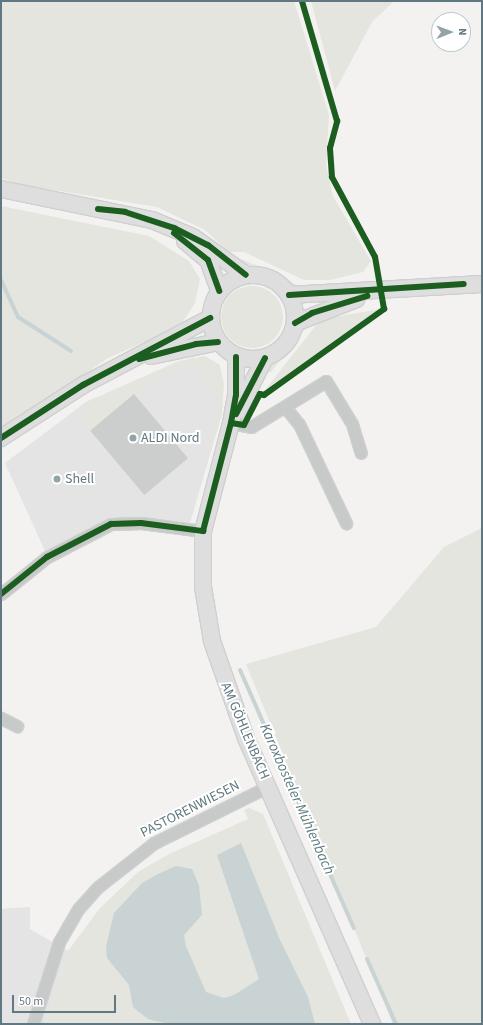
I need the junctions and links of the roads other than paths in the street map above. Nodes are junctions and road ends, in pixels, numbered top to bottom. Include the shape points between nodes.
1 (1, 189) edge
2 (152, 220) junction
3 (246, 275) junction
4 (482, 284) edge
5 (219, 291) junction
6 (382, 291) junction
7 (289, 295) junction
8 (210, 318) junction
9 (295, 323) junction
10 (218, 342) junction
11 (236, 357) junction
12 (265, 358) junction
13 (122, 364) junction
14 (285, 407) junction
15 (232, 423) junction
16 (1, 438) edge
17 (361, 453) dead end
18 (346, 523) dead end
19 (203, 530) junction
20 (1, 594) edge
21 (1, 718) edge
22 (17, 726) dead end
23 (269, 786) junction
24 (33, 1024) edge
25 (372, 1024) edge

1 - 2 street
2 - 3 street via 193,237
2 - 5 street via 188,242 208,260
3 - 5 street
3 - 7 street via 271,279
4 - 6 street
5 - 8 street
6 - 7 street
6 - 9 street via 312,313
7 - 9 street
8 - 10 street
8 - 13 street
9 - 12 street via 285,345
10 - 11 street
10 - 13 street via 196,344
11 - 12 street
11 - 15 street, AM GÖHLENBACH via 236,396
12 - 15 street, AM GÖHLENBACH
13 - 16 street
14 - 15 street via 251,427
14 - 17 street via 326,381 352,424
14 - 18 street via 299,424
15 - 19 street, AM GÖHLENBACH
19 - 20 street via 141,523 111,524 47,557
19 - 23 street, AM GÖHLENBACH via 203,587 212,641 234,708
21 - 22 street
23 - 24 street, PASTORENWIESEN via 154,843 98,887 79,908 58,942
23 - 25 street, AM GÖHLENBACH

